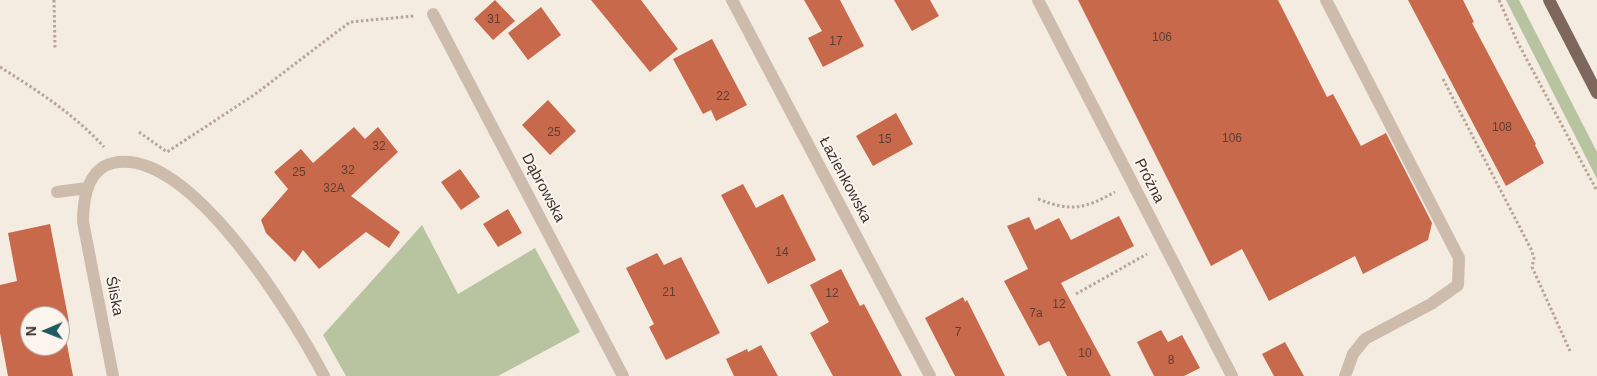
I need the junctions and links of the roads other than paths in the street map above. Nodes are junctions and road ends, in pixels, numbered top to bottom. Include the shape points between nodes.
1 (732, 0) edge
2 (1038, 0) edge
3 (1326, 0) edge
4 (1549, 0) edge
5 (433, 14) road end
6 (1597, 93) edge
7 (87, 188) junction
8 (57, 192) dead end
9 (113, 376) edge
10 (324, 376) edge
11 (623, 376) edge
12 (930, 376) edge
13 (1232, 376) edge
14 (1345, 376) edge

1 - 12 street, Łazienkowska
2 - 13 street, Próżna
3 - 14 street via 1459,258 1458,285 1431,304 1365,339 1353,354
4 - 6 main road
5 - 11 street, Dąbrowska
7 - 8 street
7 - 9 street, Śliska via 82,222
7 - 10 street via 97,173 118,162 141,162 183,188 209,211 256,268 300,331

